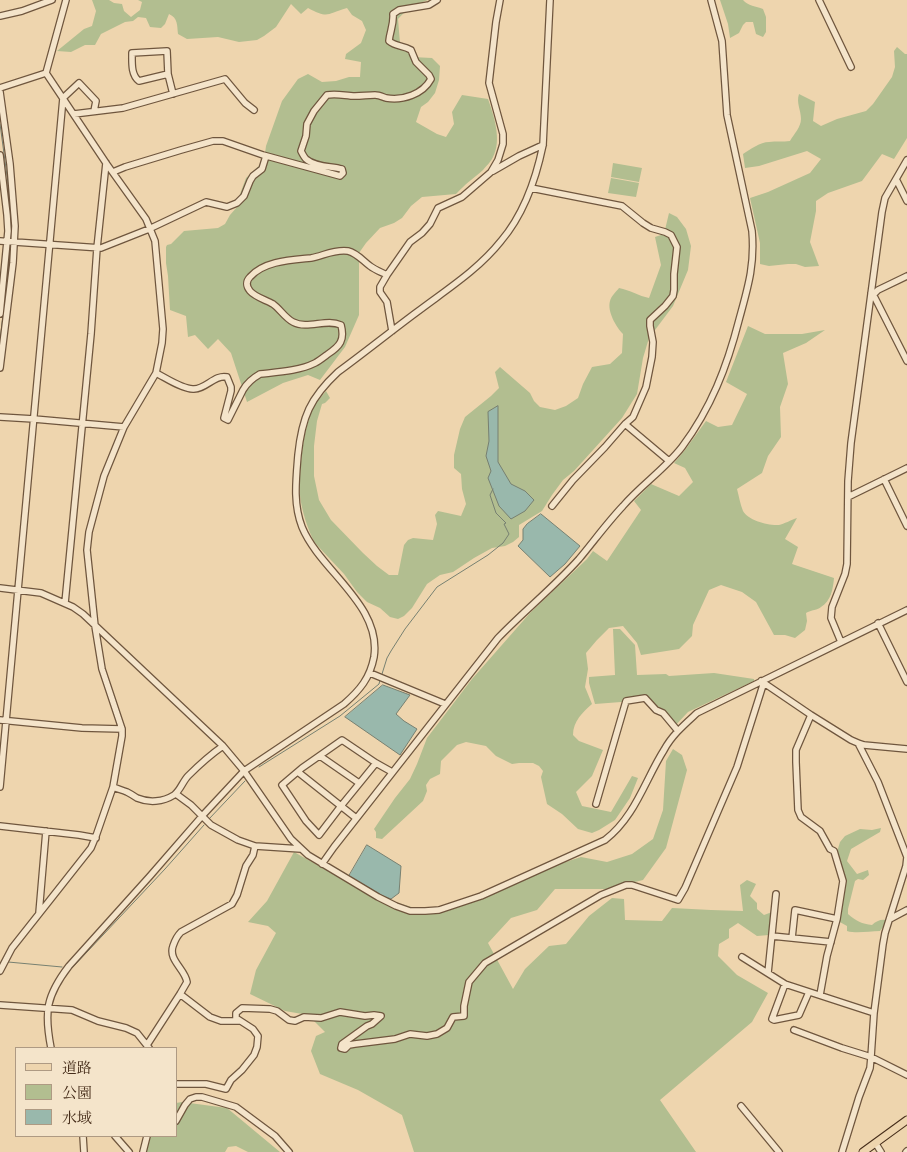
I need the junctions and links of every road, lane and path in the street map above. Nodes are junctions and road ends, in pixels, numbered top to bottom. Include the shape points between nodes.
1 (52, 0) edge
2 (66, 0) edge
3 (437, 0) edge
4 (500, 0) edge
5 (550, 0) edge
6 (711, 0) edge
7 (819, 0) edge
8 (0, 16) edge
9 (851, 67) dead end
10 (46, 73) junction
11 (168, 74) junction
12 (0, 90) edge
13 (173, 94) junction
14 (63, 98) junction
15 (254, 110) dead end
16 (94, 112) junction
17 (74, 114) junction
18 (543, 144) junction
19 (0, 155) edge
20 (266, 156) junction
21 (907, 160) edge
22 (106, 163) junction
23 (113, 172) junction
24 (491, 172) junction
25 (896, 179) junction
26 (531, 188) junction
27 (907, 201) edge
28 (149, 229) junction
29 (8, 242) edge
30 (49, 244) junction
31 (97, 248) junction
32 (387, 276) junction
33 (907, 276) edge
34 (871, 293) junction
35 (0, 314) edge
36 (392, 331) junction
37 (907, 361) edge
38 (0, 368) edge
39 (156, 373) junction
40 (0, 417) edge
41 (34, 419) junction
42 (82, 424) junction
43 (625, 424) junction
44 (124, 427) junction
45 (669, 461) junction
46 (907, 468) edge
47 (884, 479) junction
48 (848, 497) junction
49 (552, 506) dead end
50 (907, 526) edge
51 (0, 588) edge
52 (18, 590) junction
53 (65, 603) junction
54 (907, 610) edge
55 (878, 623) junction
56 (95, 626) junction
57 (841, 642) junction
58 (370, 673) junction
59 (761, 681) junction
60 (907, 682) edge
61 (445, 704) junction
62 (811, 715) junction
63 (3, 720) edge
64 (122, 730) junction
65 (678, 731) junction
66 (858, 743) junction
67 (223, 746) junction
68 (907, 749) edge
69 (320, 756) junction
70 (376, 763) junction
71 (244, 771) junction
72 (298, 772) junction
73 (392, 772) junction
74 (359, 784) junction
75 (0, 787) edge
76 (113, 787) junction
77 (176, 794) junction
78 (596, 804) dead end
79 (341, 806) junction
80 (202, 815) junction
81 (356, 818) junction
82 (0, 826) edge
83 (46, 831) junction
84 (96, 838) junction
85 (255, 846) junction
86 (302, 849) junction
87 (322, 864) junction
88 (776, 894) dead end
89 (907, 910) edge
90 (39, 914) junction
91 (837, 919) junction
92 (890, 919) junction
93 (772, 936) junction
94 (792, 938) junction
95 (831, 942) junction
96 (3, 958) edge
97 (742, 958) dead end
98 (0, 971) edge
99 (768, 973) junction
100 (785, 984) junction
101 (809, 992) junction
102 (180, 994) junction
103 (820, 995) junction
104 (0, 1005) edge
105 (48, 1008) junction
106 (874, 1013) junction
107 (240, 1021) junction
108 (794, 1030) dead end
109 (148, 1046) edge
110 (51, 1047) edge
111 (871, 1057) junction
112 (907, 1075) edge
113 (178, 1084) edge
114 (741, 1106) dead end
115 (178, 1117) edge
116 (907, 1120) edge
117 (83, 1137) edge
118 (117, 1137) edge
119 (147, 1137) edge
120 (876, 1144) junction
121 (84, 1152) edge
122 (128, 1152) edge
123 (143, 1152) edge
124 (289, 1152) edge
125 (779, 1152) edge
126 (842, 1152) edge
127 (863, 1152) edge
128 (881, 1152) edge

1 - 8 street
2 - 10 street
3 - 20 street via 393,14 394,24 389,40 411,50 416,62 431,79 428,84 409,97 397,99 376,95 327,95 307,124 301,152 311,162 342,169 340,176
4 - 24 street via 489,83 504,134 498,160
5 - 18 street
6 - 45 street via 722,41 727,115 752,231 753,262 734,339 716,390 698,424
7 - 9 street
10 - 12 street
10 - 14 street
11 - 11 street via 167,51 132,53 135,78 140,81
11 - 13 street
12 - 29 street via 14,208
13 - 15 street via 225,79
13 - 16 street via 123,108
14 - 16 street via 79,83 96,102
14 - 17 street
14 - 30 street
16 - 17 street
17 - 22 street
18 - 24 street
18 - 26 street
19 - 29 street
20 - 23 street via 224,141 213,141
20 - 28 street via 262,169 253,176 237,203 228,207 206,202
21 - 25 street
22 - 23 street
22 - 31 street
23 - 28 street via 146,219
24 - 32 street via 462,197 438,208 430,224 410,242
25 - 27 street
25 - 34 street via 885,198
26 - 36 street via 510,229 489,255
26 - 43 street via 622,206 643,223 674,239 677,247 673,296 650,320 653,342 646,387 633,417
28 - 31 street
28 - 39 street via 154,241 163,329
29 - 30 street
29 - 35 street
29 - 38 street
30 - 31 street
30 - 41 street
31 - 42 street
32 - 36 street via 380,292 387,302
32 - 39 street via 353,252 346,251 271,264 254,272 246,284 250,291 275,305 293,323 333,322 341,324 343,332 341,343 315,363 256,377 243,390 228,420 224,418 232,386 227,377 222,376 198,389 191,389
33 - 34 street
34 - 37 street
34 - 48 street via 851,443
36 - 58 street via 338,372 312,401 302,427 296,478 295,496 302,527 311,544 370,622 374,652
39 - 44 street
40 - 41 street
41 - 42 street
41 - 52 street
42 - 44 street
42 - 53 street
43 - 45 street
43 - 49 street
44 - 56 street via 104,476 87,550
45 - 61 street via 623,505 554,584 498,638
46 - 47 street
47 - 48 street
47 - 50 street
48 - 57 street via 847,564 831,618
51 - 52 street
52 - 53 street via 41,593
52 - 63 street via 9,694
53 - 56 street
54 - 55 street
55 - 57 street
55 - 60 street
56 - 64 street via 102,668
56 - 67 street
57 - 59 street
58 - 61 street
58 - 71 street via 344,704
59 - 62 street
59 - 65 street via 698,713
59 - 107 street via 763,685 737,767 678,900 632,885 601,895 485,963 469,982 464,1016 453,1017 448,1028 436,1034 410,1034 350,1045 345,1049 341,1048 342,1044 381,1016 340,1012 295,1021 270,1009 242,1008 236,1013
61 - 73 street
62 - 66 street
62 - 91 street via 796,750 798,810 801,817 820,831 834,851 843,881
63 - 64 street
63 - 75 street
64 - 76 street
65 - 78 street via 644,698 626,701
65 - 87 street via 664,748 631,812 606,840 480,896 439,910 410,911 378,898
66 - 68 street
66 - 92 street via 878,782 907,857
67 - 71 street
67 - 77 street via 201,763
69 - 70 street via 342,740
69 - 72 street
69 - 74 street
70 - 73 street
70 - 74 street
71 - 80 street
71 - 86 street via 291,839
72 - 79 street
72 - 79 street via 282,785 319,835
73 - 81 street
74 - 79 street
76 - 77 street via 154,802
76 - 84 street
77 - 80 street
79 - 81 street
80 - 85 street via 211,825
80 - 105 street via 58,979
81 - 87 street
82 - 83 street
83 - 84 street
83 - 90 street
84 - 90 street
85 - 86 street
85 - 102 street via 232,904 176,937 172,954 187,982
86 - 87 street
88 - 93 street
89 - 92 street
90 - 96 street
91 - 94 street via 795,910
91 - 95 street
92 - 106 street via 883,944
93 - 94 street
93 - 99 street
94 - 95 street
95 - 103 street
96 - 98 street
97 - 99 street
99 - 100 street
100 - 101 street
100 - 101 street via 774,1020 799,1015
101 - 103 street
102 - 107 street via 210,1018
102 - 109 street
103 - 106 street
104 - 105 street
105 - 109 street via 72,1010 126,1028 137,1033
105 - 110 street
106 - 111 street
107 - 113 street via 258,1036 257,1048 226,1089 206,1084
108 - 111 street
111 - 112 street
111 - 126 street
114 - 125 street
115 - 124 street via 190,1099 202,1097 236,1108 275,1136
116 - 120 main road
117 - 121 street
118 - 122 street
119 - 123 street
120 - 127 main road
120 - 128 street

